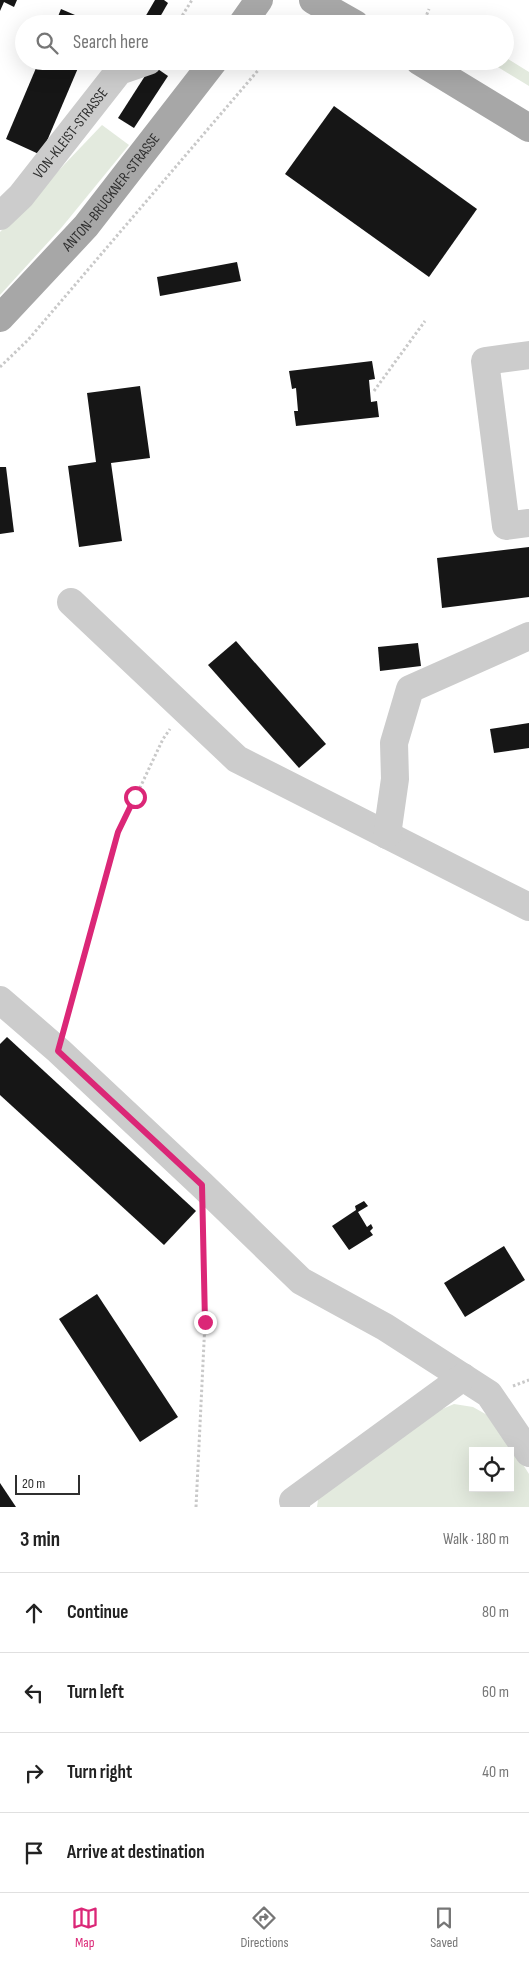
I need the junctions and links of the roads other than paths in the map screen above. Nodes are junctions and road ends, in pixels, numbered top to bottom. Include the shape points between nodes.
1 (259, 0) edge
2 (313, 0) edge
3 (354, 0) edge
4 (248, 15) edge
5 (339, 15) edge
6 (365, 15) edge
7 (121, 70) edge
8 (207, 70) edge
9 (434, 70) edge
10 (529, 128) edge
11 (11, 191) edge
12 (0, 216) edge
13 (0, 318) edge
14 (529, 355) edge
15 (529, 523) edge
16 (71, 602) dead end
17 (529, 636) edge
18 (387, 835) junction
19 (529, 907) edge
20 (0, 1000) edge
21 (464, 1377) junction
22 (529, 1453) edge
23 (291, 1505) edge

1 - 4 main road
2 - 5 main road
3 - 6 main road
7 - 11 street, VON-KLEIST-STRASSE
8 - 13 main road, ANTON-BRUCKNER-STRASSE via 86,226
9 - 10 main road
11 - 12 street, VON-KLEIST-STRASSE
14 - 15 street via 485,360 506,526
16 - 18 street via 237,759
17 - 18 street via 410,689 394,742 395,779
18 - 19 street
20 - 21 street via 202,1185 301,1281 385,1326
21 - 22 street via 488,1394
21 - 23 street

